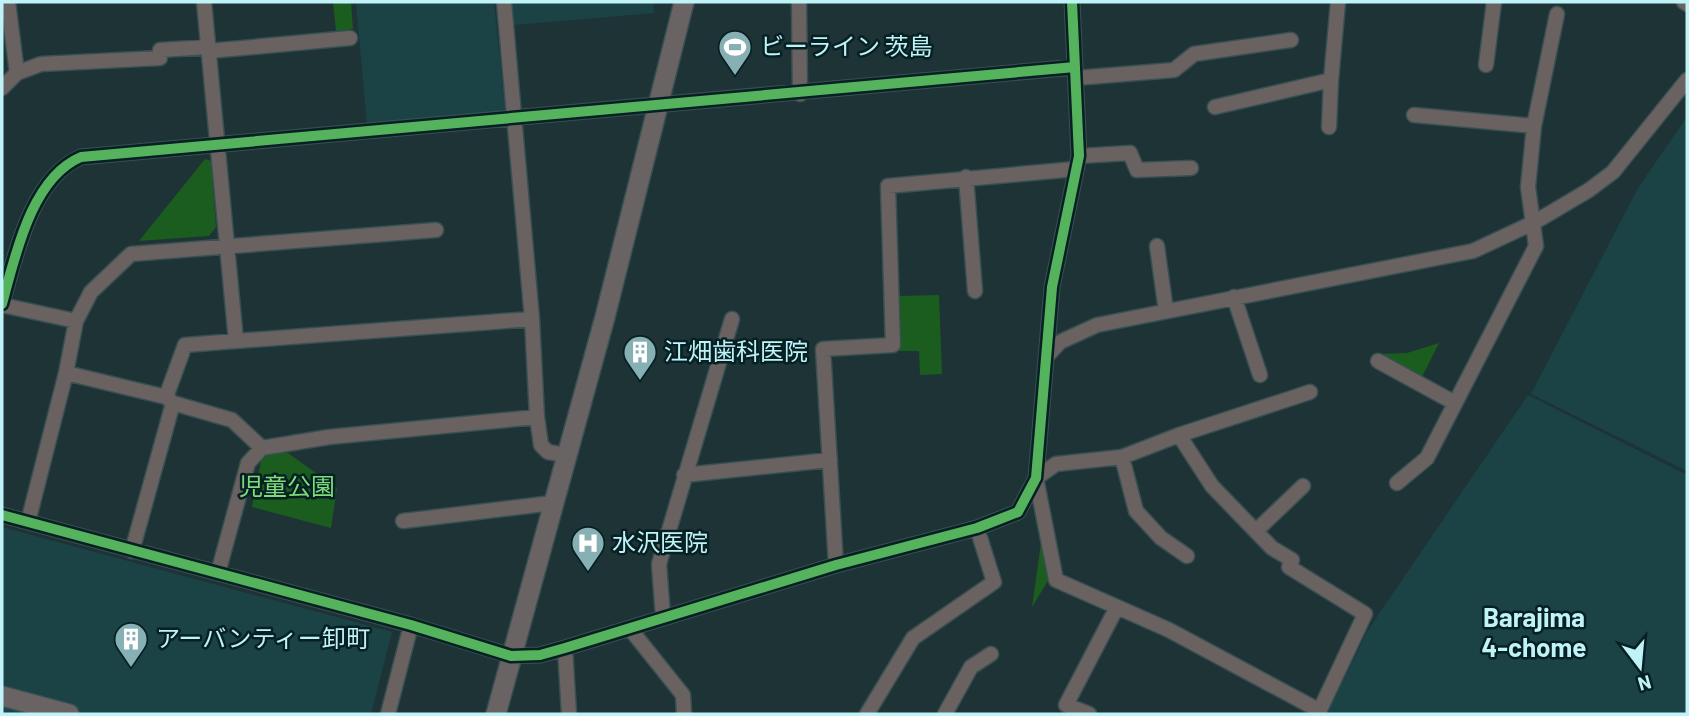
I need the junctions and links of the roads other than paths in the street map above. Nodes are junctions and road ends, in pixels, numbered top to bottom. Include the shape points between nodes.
1 (8, 2) edge
2 (204, 2) edge
3 (504, 2) edge
4 (684, 2) edge
5 (799, 2) edge
6 (1072, 2) edge
7 (1338, 2) edge
8 (1494, 2) edge
9 (1558, 14) dead end
10 (351, 38) dead end
11 (1291, 40) dead end
12 (209, 49) junction
13 (1486, 65) dead end
14 (17, 73) junction
15 (1076, 73) junction
16 (1331, 80) junction
17 (1687, 80) edge
18 (2, 88) edge
19 (800, 94) junction
20 (658, 107) junction
21 (1216, 107) dead end
22 (1414, 115) dead end
23 (516, 120) junction
24 (1534, 126) junction
25 (1329, 127) dead end
26 (218, 145) junction
27 (1077, 163) junction
28 (1191, 168) dead end
29 (966, 177) junction
30 (1535, 222) junction
31 (436, 230) dead end
32 (227, 245) junction
33 (1157, 246) dead end
34 (975, 291) dead end
35 (1234, 297) junction
36 (2, 304) edge
37 (1166, 311) junction
38 (532, 319) junction
39 (732, 319) dead end
40 (76, 321) junction
41 (236, 341) junction
42 (1047, 356) junction
43 (1378, 361) dead end
44 (66, 373) junction
45 (1260, 375) dead end
46 (1310, 392) dead end
47 (169, 400) junction
48 (1453, 402) junction
49 (537, 417) junction
50 (1179, 435) junction
51 (262, 448) junction
52 (566, 455) junction
53 (1122, 457) junction
54 (830, 460) junction
55 (684, 475) junction
56 (1035, 478) junction
57 (1397, 483) dead end
58 (1303, 486) dead end
59 (553, 503) junction
60 (2, 515) edge
61 (402, 521) dead end
62 (28, 522) junction
63 (977, 528) junction
64 (1257, 530) junction
65 (132, 551) junction
66 (1187, 556) dead end
67 (836, 565) junction
68 (218, 573) junction
69 (1117, 607) junction
70 (663, 617) junction
71 (411, 625) junction
72 (631, 629) junction
73 (565, 648) junction
74 (991, 654) dead end
75 (511, 656) junction
76 (2, 696) edge
77 (1319, 713) edge
78 (69, 714) edge
79 (388, 714) edge
80 (496, 714) edge
81 (569, 714) edge
82 (684, 714) edge
83 (867, 714) edge
84 (944, 714) edge
85 (1088, 714) edge

1 - 14 street
2 - 12 street
3 - 23 street
4 - 20 street
5 - 19 street
6 - 15 street
7 - 16 street
8 - 13 street
9 - 24 street
10 - 12 street
11 - 15 street via 1194,54 1174,70
12 - 14 street via 160,50 160,58 41,64
12 - 26 street
14 - 18 street
15 - 19 street
15 - 27 street
16 - 21 street
16 - 25 street
17 - 30 street via 1613,172
19 - 20 street
20 - 23 street
20 - 52 street
22 - 24 street
23 - 26 street
23 - 38 street
24 - 30 street via 1528,187
26 - 32 street
26 - 36 street via 66,163 28,215
27 - 28 street via 1130,153 1137,170
27 - 29 street
27 - 42 street via 1052,287
29 - 34 street
29 - 54 street via 888,186 894,345 823,349
30 - 35 street via 1473,251
30 - 48 street via 1536,246
31 - 32 street
32 - 40 street via 131,254 91,292
32 - 41 street
33 - 37 street
35 - 37 street
35 - 45 street
36 - 40 street
37 - 42 street via 1078,331 1060,341
38 - 41 street
38 - 49 street
39 - 55 street
40 - 44 street
41 - 47 street via 185,345
42 - 56 street
43 - 48 street
44 - 47 street
44 - 62 street
46 - 50 street
47 - 51 street via 232,420
47 - 65 street
48 - 57 street via 1427,458
49 - 51 street
49 - 52 street via 541,445 548,452
50 - 53 street
50 - 64 street via 1212,486
51 - 68 street via 248,463
52 - 59 street
53 - 56 street via 1056,464
53 - 66 street via 1136,511 1161,538
54 - 55 street
54 - 67 street
55 - 70 street via 659,564
56 - 63 street via 1018,512
56 - 69 street via 1056,580
58 - 64 street
59 - 61 street
59 - 75 street
60 - 62 street
62 - 65 street
63 - 67 street
63 - 83 street via 994,582 913,638
64 - 77 street via 1272,548 1292,560 1289,567 1365,614
65 - 68 street
67 - 70 street
68 - 71 street
69 - 77 street via 1169,630
69 - 85 street via 1066,705
70 - 72 street
71 - 75 street
71 - 79 street
72 - 73 street
72 - 82 street via 683,695
73 - 75 street
73 - 81 street
74 - 84 street via 971,667
75 - 80 street
76 - 78 street

